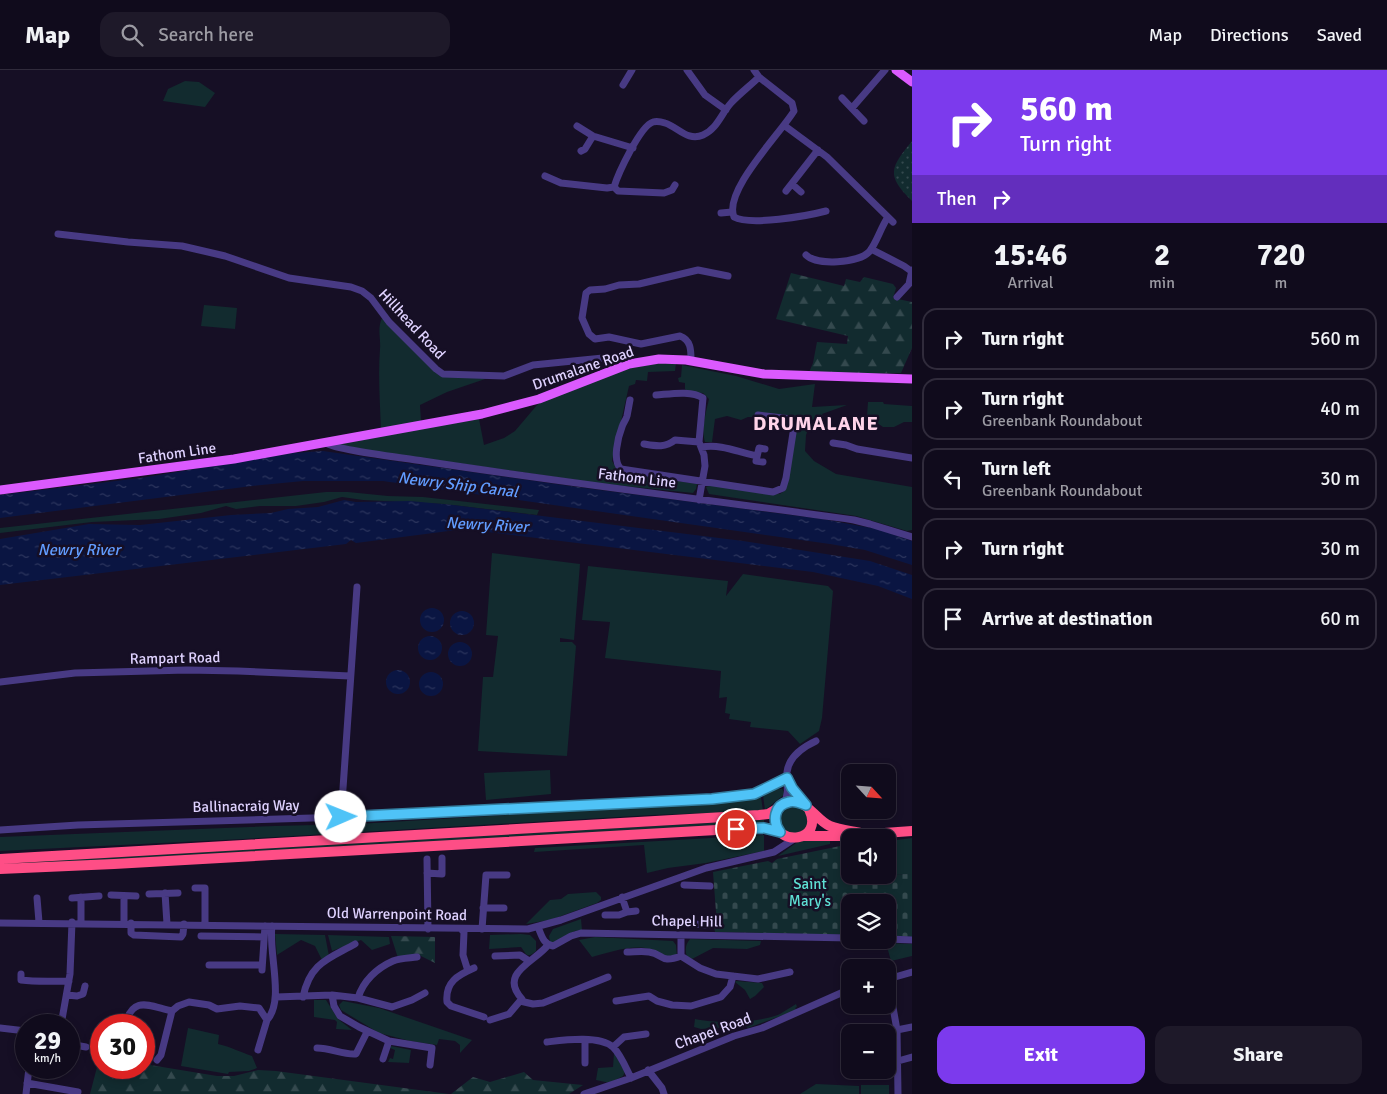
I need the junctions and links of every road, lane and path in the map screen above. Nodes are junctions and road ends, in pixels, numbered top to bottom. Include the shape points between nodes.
1 (632, 70) edge
2 (687, 70) edge
3 (754, 70) edge
4 (885, 70) edge
5 (896, 70) edge
6 (759, 77) junction
7 (912, 82) edge
8 (623, 85) dead end
9 (842, 98) dead end
10 (852, 108) junction
11 (726, 110) junction
12 (864, 121) dead end
13 (578, 126) dead end
14 (785, 126) junction
15 (593, 136) junction
16 (633, 148) junction
17 (818, 150) junction
18 (581, 151) dead end
19 (546, 176) dead end
20 (792, 184) junction
21 (675, 185) dead end
22 (614, 187) junction
23 (786, 190) dead end
24 (801, 192) dead end
25 (826, 211) dead end
26 (732, 212) junction
27 (721, 213) dead end
28 (58, 234) dead end
29 (871, 249) junction
30 (806, 255) dead end
31 (912, 271) edge
32 (728, 276) dead end
33 (897, 297) dead end
34 (691, 360) junction
35 (629, 364) junction
36 (912, 379) edge
37 (656, 395) dead end
38 (638, 408) dead end
39 (758, 415) dead end
40 (356, 437) junction
41 (326, 443) junction
42 (833, 443) dead end
43 (644, 444) dead end
44 (700, 445) junction
45 (765, 449) dead end
46 (357, 451) junction
47 (912, 458) edge
48 (703, 481) junction
49 (0, 490) edge
50 (699, 500) junction
51 (912, 537) edge
52 (357, 587) dead end
53 (350, 676) junction
54 (0, 682) edge
55 (816, 741) dead end
56 (788, 780) junction
57 (782, 805) junction
58 (808, 807) junction
59 (341, 817) junction
60 (844, 829) edge
61 (0, 830) edge
62 (912, 831) edge
63 (896, 832) edge
64 (781, 833) junction
65 (841, 836) edge
66 (800, 837) junction
67 (780, 849) junction
68 (0, 858) edge
69 (442, 858) dead end
70 (427, 859) dead end
71 (0, 869) edge
72 (697, 871) junction
73 (427, 873) junction
74 (506, 875) dead end
75 (684, 884) dead end
76 (699, 885) junction
77 (710, 886) dead end
78 (195, 888) dead end
79 (178, 892) dead end
80 (165, 893) junction
81 (149, 894) dead end
82 (99, 896) dead end
83 (111, 896) dead end
84 (124, 896) junction
85 (136, 896) dead end
86 (81, 897) junction
87 (622, 897) junction
88 (38, 898) dead end
89 (72, 898) dead end
90 (483, 908) junction
91 (504, 908) dead end
92 (627, 912) junction
93 (636, 912) dead end
94 (605, 915) dead end
95 (0, 922) edge
96 (39, 922) junction
97 (72, 922) junction
98 (81, 923) junction
99 (128, 923) junction
100 (676, 923) dead end
101 (167, 924) junction
102 (184, 924) junction
103 (693, 924) junction
104 (205, 925) junction
105 (709, 925) dead end
106 (268, 926) junction
107 (538, 927) junction
108 (428, 928) junction
109 (482, 929) junction
110 (462, 930) junction
111 (681, 935) junction
112 (692, 935) junction
113 (201, 936) dead end
114 (264, 937) junction
115 (841, 938) edge
116 (896, 939) edge
117 (912, 940) edge
118 (355, 944) dead end
119 (548, 945) junction
120 (627, 952) dead end
121 (495, 956) dead end
122 (681, 956) junction
123 (417, 957) dead end
124 (529, 961) junction
125 (209, 965) dead end
126 (790, 972) dead end
127 (912, 972) edge
128 (21, 974) dead end
129 (733, 976) junction
130 (608, 977) dead end
131 (896, 977) edge
132 (69, 981) junction
133 (85, 986) dead end
134 (841, 992) edge
135 (425, 993) dead end
136 (67, 995) junction
137 (332, 995) junction
138 (302, 996) junction
139 (276, 997) junction
140 (358, 998) junction
141 (520, 1001) junction
142 (616, 1001) dead end
143 (172, 1011) junction
144 (63, 1014) edge
145 (129, 1014) edge
146 (894, 1014) edge
147 (267, 1020) junction
148 (912, 1027) edge
149 (0, 1028) edge
150 (15, 1030) edge
151 (897, 1030) junction
152 (367, 1032) junction
153 (646, 1034) dead end
154 (585, 1040) junction
155 (390, 1041) junction
156 (547, 1042) dead end
157 (80, 1046) edge
158 (86, 1047) dead end
159 (613, 1047) junction
160 (317, 1048) dead end
161 (258, 1050) dead end
162 (912, 1057) edge
163 (383, 1059) dead end
164 (157, 1060) dead end
165 (898, 1061) junction
166 (585, 1063) dead end
167 (430, 1065) dead end
168 (648, 1070) junction
169 (631, 1078) junction
170 (28, 1079) edge
171 (27, 1083) junction
172 (78, 1092) dead end
173 (26, 1094) edge
174 (584, 1094) edge
175 (664, 1094) edge
176 (898, 1094) edge

1 - 8 street
2 - 11 street via 705,95
3 - 6 street
4 - 10 street
5 - 7 main road
6 - 11 street
6 - 14 street via 792,103 794,111
9 - 10 street
10 - 12 street
11 - 16 street via 716,125 699,137 682,133 664,122 653,122 643,130
13 - 15 street
14 - 17 street
14 - 26 street via 740,184
15 - 16 street
15 - 18 street
16 - 22 street
17 - 20 street
17 - 29 street via 890,220
19 - 22 street via 561,182
20 - 23 street
20 - 24 street
21 - 22 street via 664,193 618,191
25 - 26 street via 747,222 734,217
26 - 27 street
28 - 35 street, Hillhead Road via 182,246 225,256 289,278 362,291 443,374 504,376 533,365 603,358 623,359
29 - 30 street via 862,257 838,261 814,260
29 - 31 street
31 - 33 street via 909,284
32 - 34 street via 698,270 586,293 582,318 589,334 596,339 609,337 641,344 680,336 688,341
34 - 35 main road, Drumalane Road via 659,359
34 - 36 main road, Drumalane Road via 764,374
35 - 40 main road, Drumalane Road via 508,408
37 - 44 street via 692,394 703,398
38 - 48 street via 629,403 618,442 620,469
39 - 48 street via 797,420 783,488 771,492
40 - 41 main road, Drumalane Road
40 - 46 street
41 - 46 street, Fathom Line
41 - 49 main road, Fathom Line
42 - 47 street
43 - 44 street via 664,447 675,440
44 - 45 street via 728,447 760,459 759,448
44 - 48 street via 705,466
46 - 50 street, Fathom Line
48 - 50 street
50 - 51 street, Fathom Line via 854,520
52 - 53 street
53 - 54 street, Rampart Road via 187,670 75,673
53 - 59 street
55 - 56 street via 796,754 788,767
56 - 57 street via 788,792
56 - 58 street
56 - 59 street, Ballinacraig Way via 754,794 712,799
57 - 58 highway via 794,801
57 - 64 highway via 775,820
57 - 68 highway via 768,814 759,815
58 - 60 highway via 823,822
58 - 66 highway via 813,819 811,829
59 - 61 street, Ballinacraig Way
62 - 63 highway
64 - 66 highway
64 - 67 street
64 - 71 highway via 769,828 752,828
65 - 66 highway
66 - 67 street, Old Warrenpoint Road
67 - 72 street, Old Warrenpoint Road via 771,854
69 - 73 street via 442,874
70 - 73 street
72 - 76 street
72 - 87 street, Old Warrenpoint Road
73 - 108 street
74 - 90 street via 486,875
75 - 76 street
76 - 77 street
78 - 104 street via 204,888
79 - 80 street
80 - 81 street
80 - 101 street
82 - 86 street
83 - 84 street
84 - 85 street
84 - 99 street
86 - 89 street
86 - 98 street
87 - 92 street
87 - 107 street, Old Warrenpoint Road
88 - 96 street
90 - 91 street
90 - 109 street
92 - 93 street
92 - 94 street
95 - 96 street, Old Warrenpoint Road
96 - 97 street, Old Warrenpoint Road
97 - 98 street, Old Warrenpoint Road
97 - 132 street
98 - 99 street, Old Warrenpoint Road
99 - 101 street, Old Warrenpoint Road
99 - 102 street via 134,935 172,938 183,934
100 - 103 street, Chapel Hill
101 - 102 street, Old Warrenpoint Road
102 - 104 street, Old Warrenpoint Road
103 - 105 street, Chapel Hill
103 - 112 street
104 - 106 street, Old Warrenpoint Road
106 - 108 street, Old Warrenpoint Road
106 - 114 street
106 - 139 street
107 - 109 street, Old Warrenpoint Road via 528,930
107 - 119 street
108 - 110 street, Old Warrenpoint Road
109 - 110 street, Old Warrenpoint Road
110 - 141 street via 462,955 471,969 455,978 446,996 447,1002 487,1019 509,1014
111 - 112 street, Chapel Hill
111 - 119 street, Chapel Hill via 581,933 553,946
111 - 122 street
112 - 115 street, Chapel Hill
113 - 114 street
114 - 125 street via 262,968
116 - 117 street
118 - 138 street via 314,968
119 - 124 street, Chapel Hill
120 - 122 street via 651,952 663,959
121 - 124 street via 520,955
122 - 129 street via 700,968
123 - 140 street via 394,960 370,977
124 - 141 street, Chapel Hill via 514,979
126 - 129 street via 758,979
127 - 131 street
128 - 132 street via 21,980 33,982
129 - 142 street via 726,993 697,1004 672,1005 649,996
130 - 141 street via 543,1003
132 - 136 street
133 - 136 street via 82,994
134 - 168 street, Chapel Road via 762,1028
135 - 140 street via 392,1007
136 - 144 street
137 - 138 street
137 - 140 street
137 - 152 street via 340,1016
138 - 139 street
139 - 147 street
143 - 145 street via 146,1004 133,1008
143 - 147 street via 189,1002 217,1009 250,1006 258,1008
143 - 164 street
146 - 151 street
147 - 161 street
148 - 151 street
149 - 150 street
151 - 165 street
152 - 155 street
152 - 160 street via 356,1054
153 - 159 street via 624,1036
154 - 156 street
154 - 159 street
154 - 166 street
155 - 163 street
155 - 167 street via 432,1048
157 - 158 street
159 - 169 street
162 - 165 street
165 - 176 street
168 - 169 street, Chapel Road
168 - 175 street
169 - 174 street, Chapel Road
170 - 171 street
171 - 172 street
171 - 173 street

